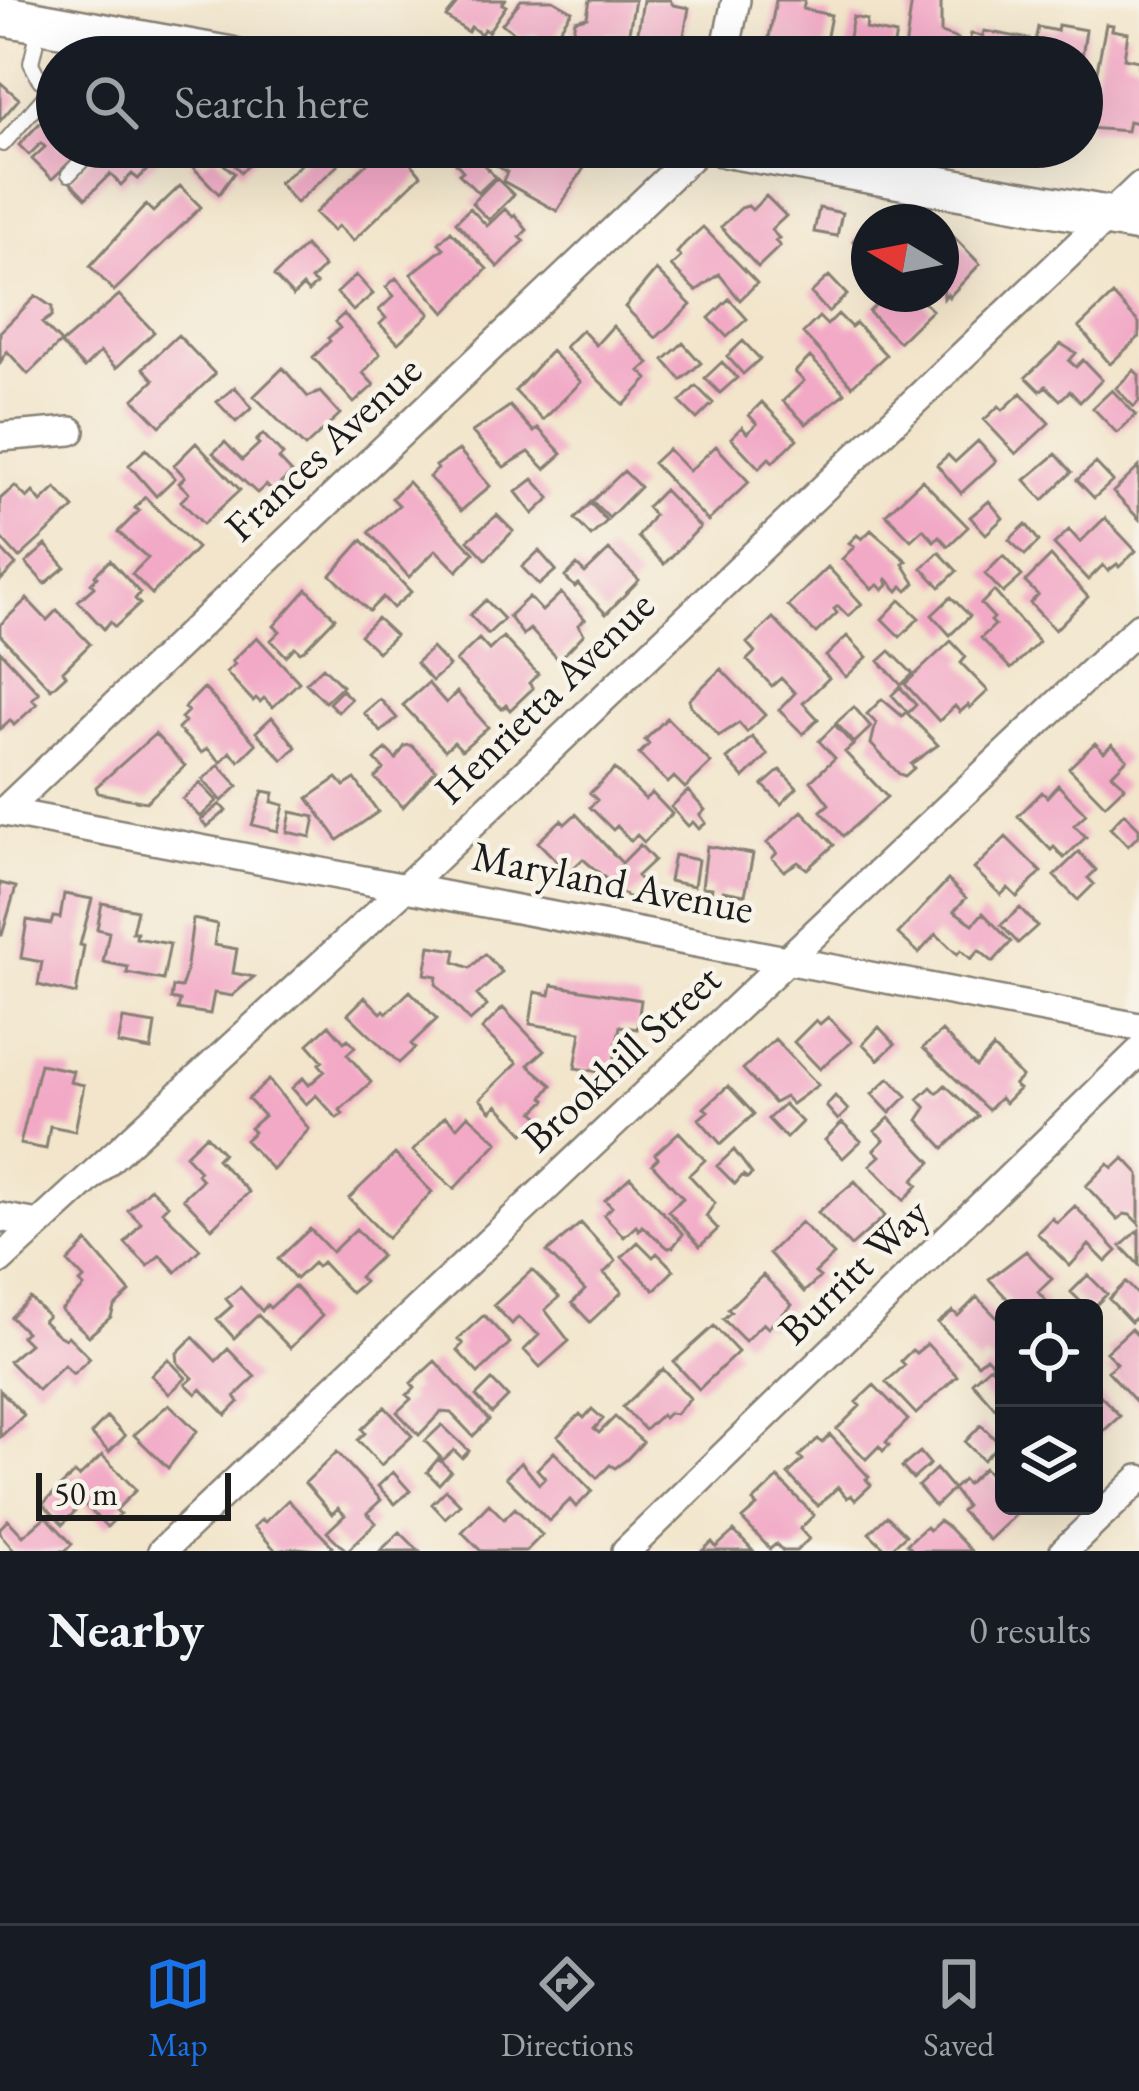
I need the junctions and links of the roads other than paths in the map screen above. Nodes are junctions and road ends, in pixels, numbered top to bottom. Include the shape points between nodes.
1 (736, 0) edge
2 (0, 15) edge
3 (41, 22) junction
4 (38, 36) edge
5 (85, 36) edge
6 (728, 36) edge
7 (36, 42) edge
8 (36, 72) edge
9 (36, 108) edge
10 (3, 144) dead end
11 (75, 168) edge
12 (679, 168) edge
13 (840, 168) edge
14 (69, 174) dead end
15 (1139, 187) edge
16 (1123, 219) edge
17 (71, 431) dead end
18 (0, 437) edge
19 (1139, 627) edge
20 (2, 811) edge
21 (408, 886) junction
22 (787, 958) junction
23 (1139, 1027) edge
24 (1139, 1052) edge
25 (0, 1217) edge
26 (38, 1224) junction
27 (0, 1260) edge
28 (1139, 1479) edge
29 (162, 1551) edge
30 (626, 1551) edge
31 (1064, 1551) edge

1 - 6 street
2 - 3 main road
3 - 4 lane
3 - 5 main road
7 - 8 lane
9 - 10 lane
11 - 14 lane
12 - 20 street, Frances Avenue
13 - 16 main road
15 - 16 street, Henrietta Avenue
16 - 21 street, Henrietta Avenue
17 - 18 street
19 - 22 street, Brookhill Street
20 - 21 street, Maryland Avenue
21 - 22 street, Maryland Avenue
21 - 26 street, Henrietta Avenue
22 - 23 street, Maryland Avenue
22 - 29 street, Brookhill Street
24 - 30 street, Burritt Way
25 - 26 street
26 - 27 street, Henrietta Avenue
28 - 31 street

